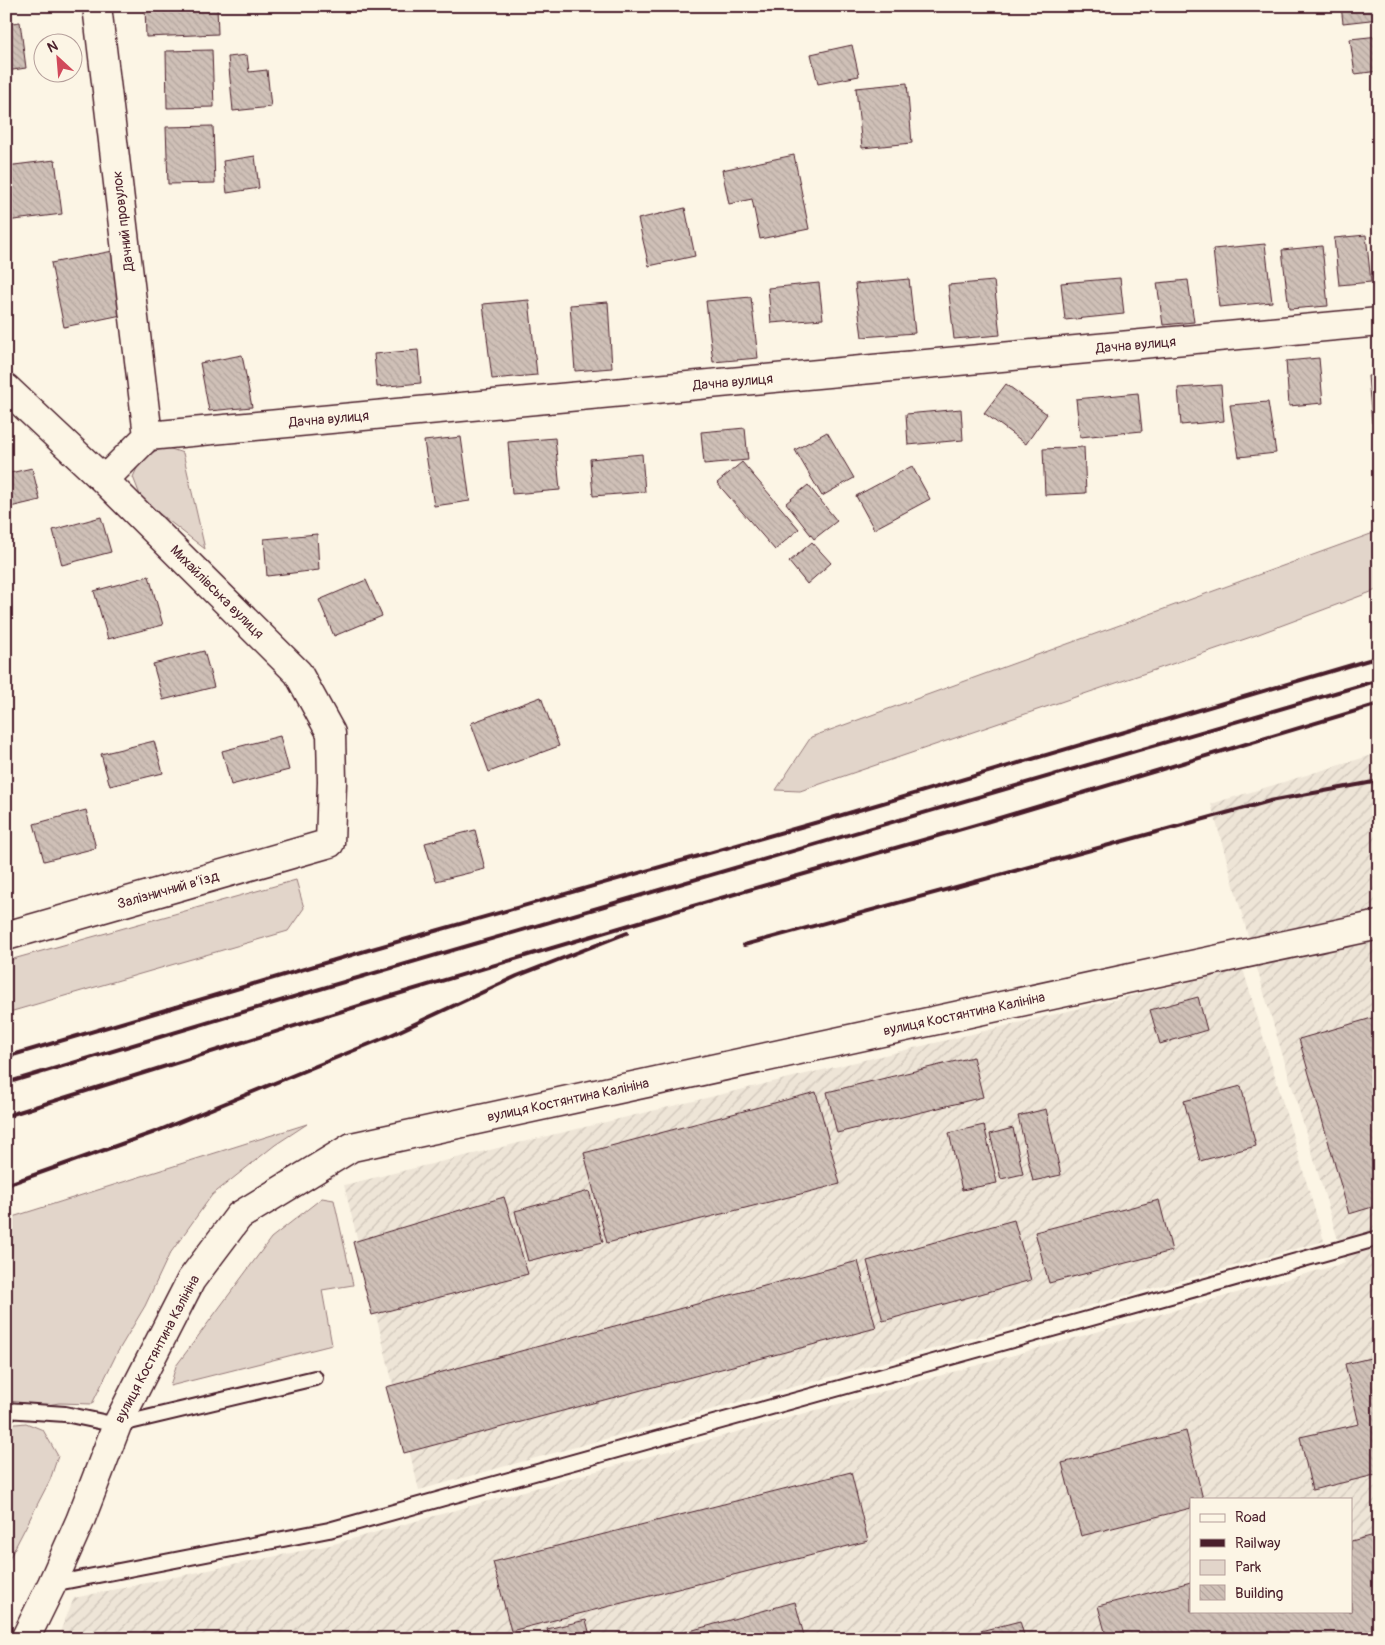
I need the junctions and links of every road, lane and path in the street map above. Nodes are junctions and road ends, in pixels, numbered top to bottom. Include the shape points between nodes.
1 (97, 6) edge
2 (1379, 322) edge
3 (6, 388) edge
4 (148, 436) junction
5 (104, 480) junction
6 (330, 843) joint
7 (1379, 925) edge
8 (6, 936) edge
9 (1379, 1238) edge
10 (315, 1378) dead end
11 (6, 1410) edge
12 (116, 1425) junction
13 (52, 1584) junction
14 (25, 1639) edge

1 - 4 street, Дачний провулок
2 - 4 street, Дачна вулиця
3 - 5 street, Михайлівська вулиця
4 - 5 street
5 - 6 street, Михайлівська вулиця via 298,673 331,733
6 - 8 street, Залізничний в’їзд
7 - 12 street, вулиця Костянтина Калініна via 352,1148 239,1216 191,1280
9 - 13 lane via 329,1530
10 - 12 lane
11 - 12 lane via 65,1414
12 - 13 street, вулиця Костянтина Калініна
13 - 14 street, вулиця Костянтина Калініна

